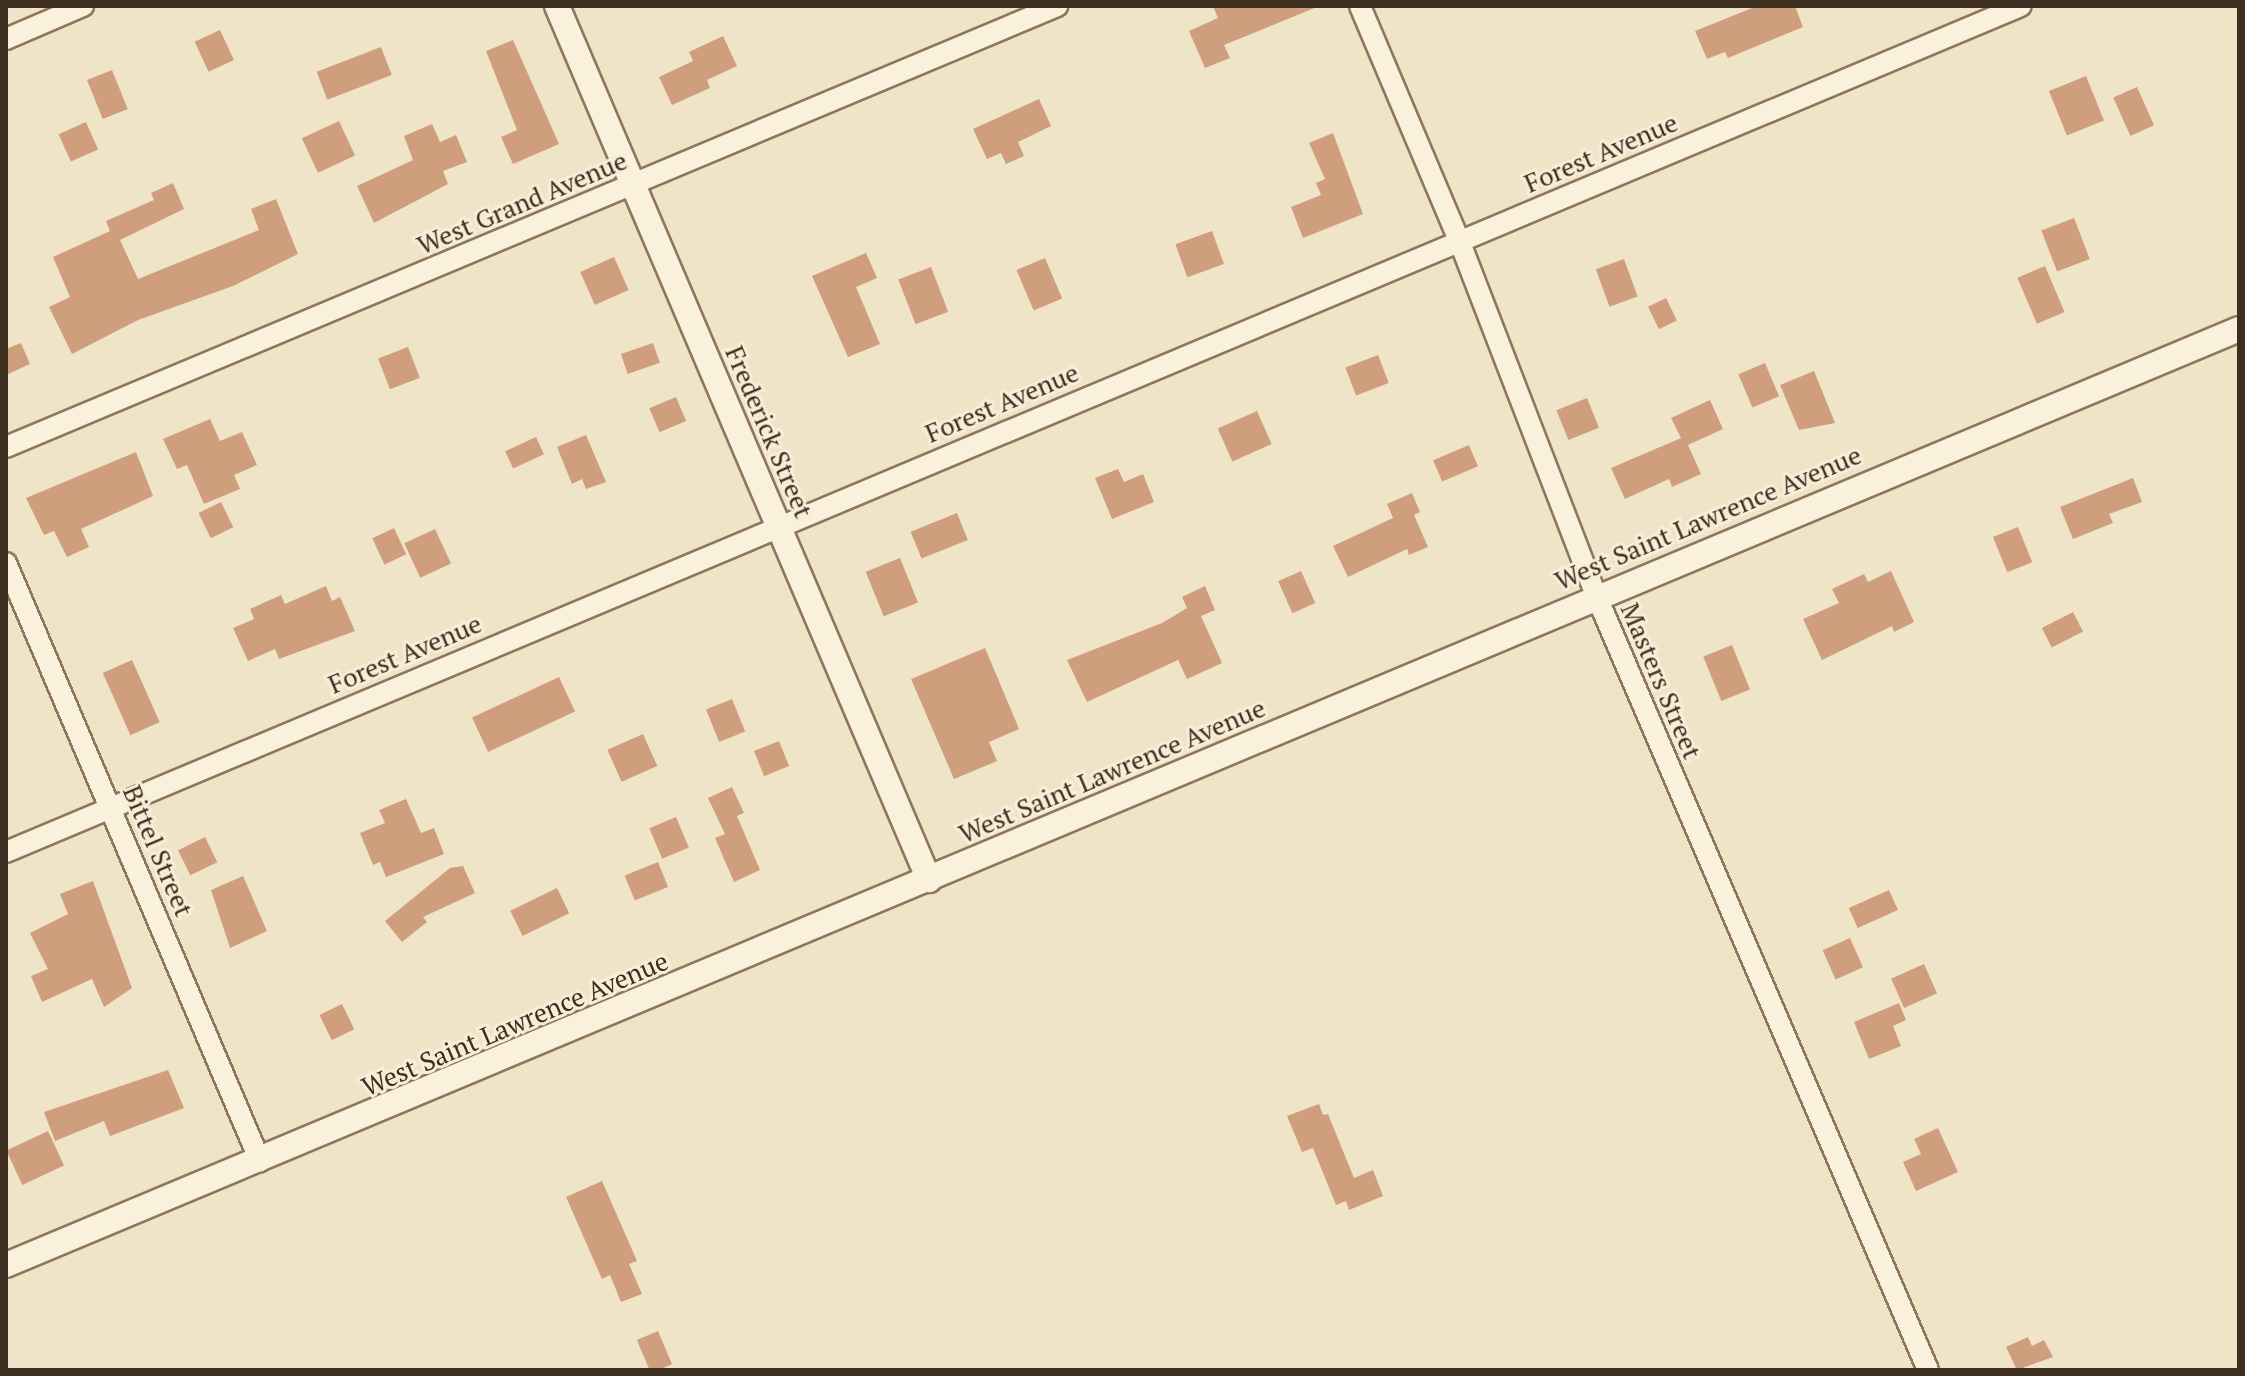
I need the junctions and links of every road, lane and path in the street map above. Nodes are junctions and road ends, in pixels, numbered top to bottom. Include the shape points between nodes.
1 (83, 6) edge
2 (557, 6) edge
3 (1057, 6) edge
4 (1360, 6) edge
5 (2021, 6) edge
6 (6, 39) edge
7 (633, 184) junction
8 (1459, 240) junction
9 (2239, 329) edge
10 (6, 447) edge
11 (778, 524) junction
12 (6, 563) edge
13 (1596, 595) junction
14 (112, 807) junction
15 (6, 852) edge
16 (929, 880) junction
17 (260, 1161) junction
18 (6, 1265) edge
19 (1928, 1370) edge

1 - 6 street
2 - 7 street, Frederick Street
3 - 7 street, West Grand Avenue
4 - 8 street, Masters Street
5 - 8 street, Forest Avenue
7 - 10 street, West Grand Avenue
7 - 11 street, Frederick Street
8 - 11 street, Forest Avenue
8 - 13 street, Masters Street
9 - 13 street, West Saint Lawrence Avenue
11 - 14 street, Forest Avenue
11 - 16 street, Frederick Street
12 - 14 street, Bittel Street
13 - 16 street, West Saint Lawrence Avenue
13 - 19 street, Masters Street
14 - 15 street, Forest Avenue
14 - 17 street, Bittel Street
16 - 17 street, West Saint Lawrence Avenue
17 - 18 street, West Saint Lawrence Avenue

